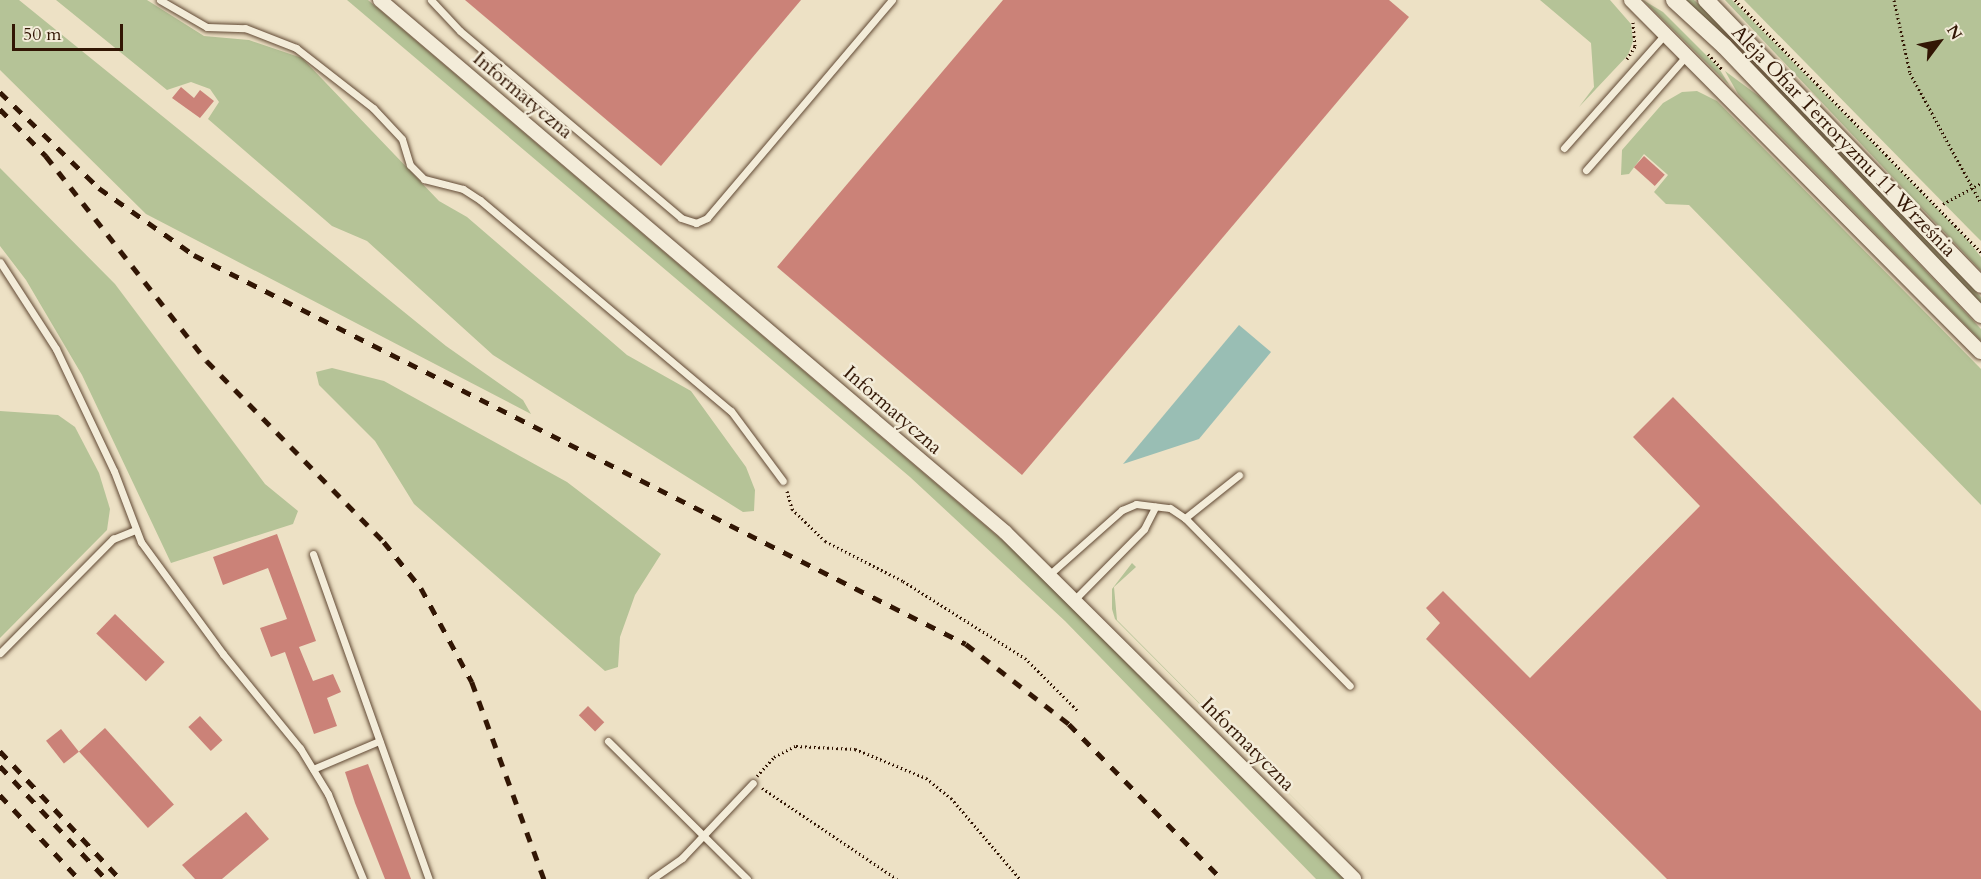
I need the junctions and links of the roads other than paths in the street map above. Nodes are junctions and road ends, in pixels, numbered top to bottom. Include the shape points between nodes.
1 (160, 0) edge
2 (380, 0) edge
3 (431, 0) edge
4 (892, 0) edge
5 (1674, 0) edge
6 (1706, 0) edge
7 (1630, 7) edge
8 (1666, 33) junction
9 (1688, 54) junction
10 (1564, 148) dead end
11 (1586, 170) dead end
12 (0, 262) edge
13 (1981, 285) edge
14 (1981, 315) edge
15 (1981, 352) edge
16 (1239, 475) dead end
17 (783, 481) road end
18 (1155, 507) junction
19 (1185, 518) junction
20 (135, 530) junction
21 (313, 554) dead end
22 (1051, 573) junction
23 (1076, 598) junction
24 (0, 653) edge
25 (1350, 686) dead end
26 (380, 741) junction
27 (608, 741) dead end
28 (313, 769) junction
29 (753, 783) road end
30 (704, 836) junction
31 (363, 879) edge
32 (429, 879) edge
33 (652, 879) edge
34 (747, 879) edge
35 (1354, 879) edge

1 - 17 lane via 207,27 244,28 296,48 373,108 402,139 410,165 424,179 463,189 480,200 731,411
2 - 22 street, Informatyczna
3 - 4 lane via 460,31 681,218 696,223 707,218
5 - 14 street, Aleja Ofiar Terroryzmu 11 Września via 1724,46
6 - 13 street, Aleja Ofiar Terroryzmu 11 Września
7 - 8 street
8 - 9 street
8 - 10 lane
9 - 11 lane
9 - 15 street
12 - 20 lane via 56,349 114,471
16 - 19 lane
18 - 19 lane
18 - 22 lane via 1136,504 1122,510
18 - 23 lane via 1144,529
19 - 25 lane
20 - 24 lane via 113,538
20 - 28 lane via 223,654
21 - 26 lane
22 - 23 street, Informatyczna
23 - 35 street, Informatyczna
26 - 28 lane
26 - 32 lane
27 - 30 lane
28 - 31 lane via 356,854
29 - 30 lane
30 - 33 lane
30 - 34 lane

